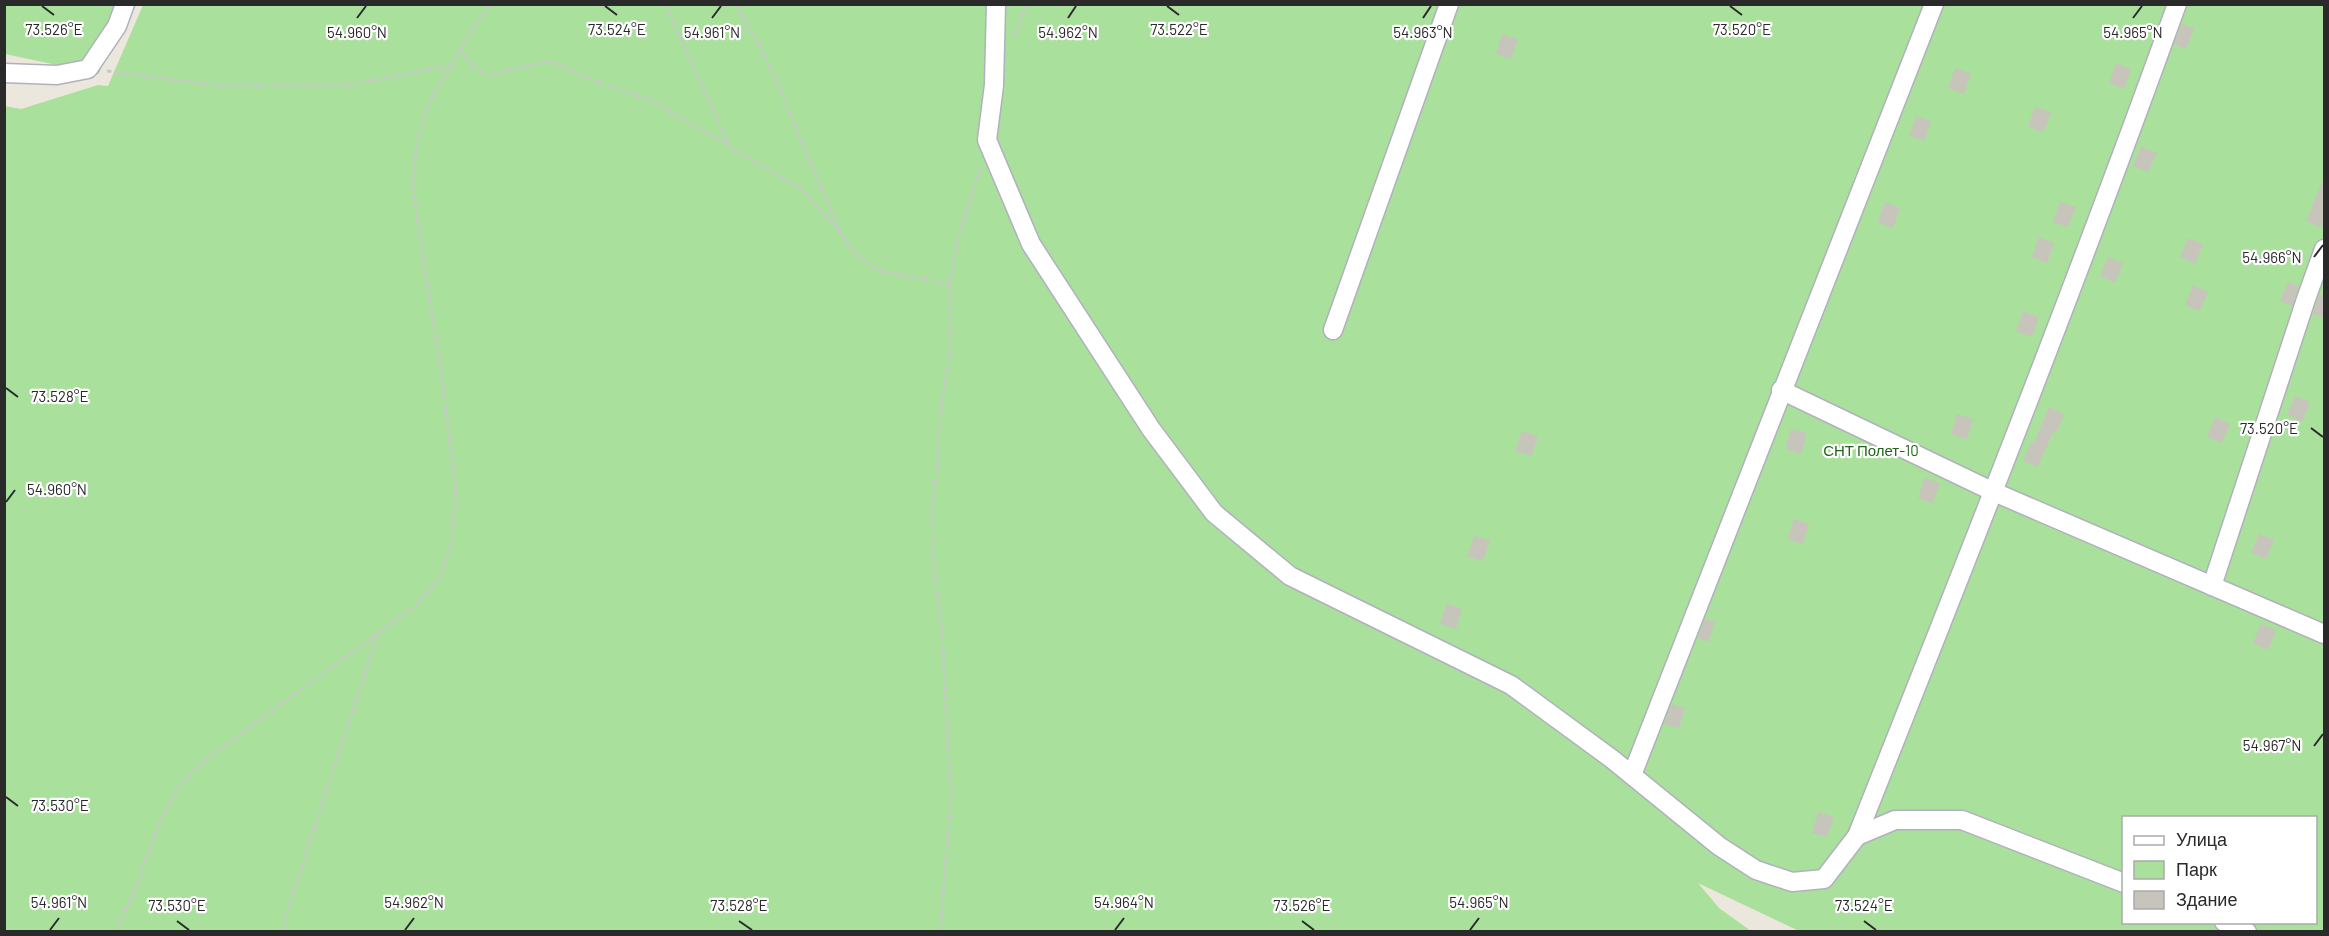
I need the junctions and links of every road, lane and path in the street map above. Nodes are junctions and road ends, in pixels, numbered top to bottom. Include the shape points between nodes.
1 (126, 4) edge
2 (490, 4) edge
3 (665, 4) edge
4 (736, 4) edge
5 (996, 4) edge
6 (1449, 4) edge
7 (1934, 4) edge
8 (2177, 4) edge
9 (460, 49) junction
10 (451, 65) junction
11 (88, 69) junction
12 (4, 73) edge
13 (987, 140) junction
14 (730, 147) junction
15 (840, 232) junction
16 (2325, 249) edge
17 (950, 284) junction
18 (1333, 330) dead end
19 (1781, 390) junction
20 (1994, 492) junction
21 (2212, 586) junction
22 (378, 634) junction
23 (2325, 634) edge
24 (1632, 775) junction
25 (1857, 836) junction
26 (2122, 882) edge
27 (2229, 924) edge
28 (115, 932) edge
29 (282, 932) edge
30 (940, 932) edge
31 (2247, 932) edge

1 - 11 lane via 117,26
2 - 9 path
3 - 14 path
4 - 15 path via 770,66
5 - 13 lane via 994,85
6 - 18 lane
7 - 19 lane
8 - 20 lane
9 - 10 path
9 - 14 path via 471,65 487,75 549,61 651,100
10 - 11 path via 350,85 215,85
10 - 22 path via 429,102 417,142 412,186 456,490 452,540 439,579 416,605
11 - 12 lane via 57,75
13 - 17 path via 957,241
13 - 24 lane via 1031,244 1151,429 1214,513 1290,576 1511,686
14 - 15 path via 801,189
15 - 17 path via 854,253 879,271
16 - 21 lane
17 - 30 path via 950,353 939,421 932,513 951,798
19 - 20 lane
19 - 24 lane
20 - 21 lane
20 - 25 lane
21 - 23 lane
22 - 28 path via 203,762 179,786 157,828
22 - 29 path
24 - 25 lane via 1719,846 1756,870 1792,882 1824,879
25 - 26 lane via 1895,820 1962,820
27 - 31 lane

